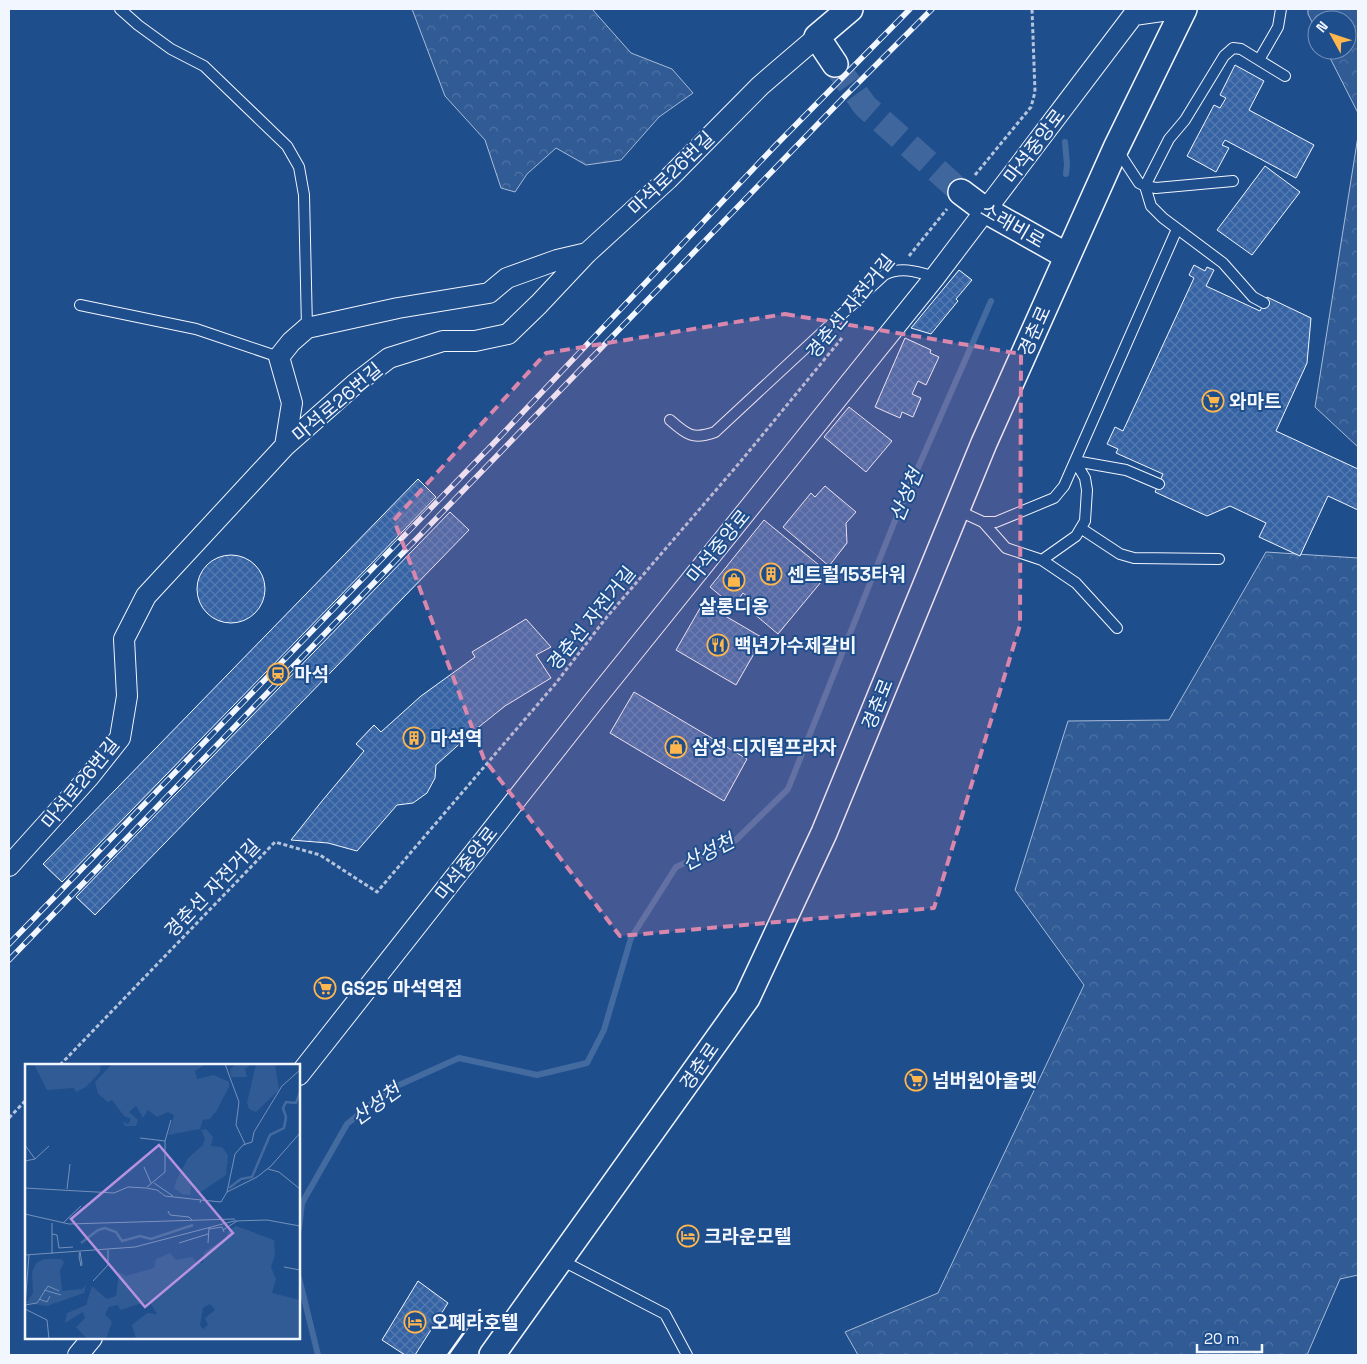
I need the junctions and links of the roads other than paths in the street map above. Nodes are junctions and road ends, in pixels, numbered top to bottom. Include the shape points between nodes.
1 (120, 9) edge
2 (850, 9) edge
3 (1176, 9) edge
4 (1184, 9) edge
5 (1282, 9) edge
6 (1136, 12) edge
7 (816, 37) junction
8 (1259, 60) junction
9 (835, 64) tunnel mouth
10 (1285, 76) dead end
11 (1116, 148) junction
12 (1233, 181) dead end
13 (1141, 183) junction
14 (960, 192) tunnel mouth
15 (985, 210) junction
16 (1177, 230) junction
17 (587, 253) junction
18 (1067, 256) junction
19 (935, 277) junction
20 (1264, 303) dead end
21 (80, 305) dead end
22 (307, 328) junction
23 (279, 357) junction
24 (670, 420) dead end
25 (286, 446) junction
26 (1075, 461) junction
27 (1158, 484) dead end
28 (957, 510) junction
29 (983, 522) junction
30 (1082, 529) junction
31 (1219, 559) dead end
32 (1042, 560) junction
33 (1117, 628) dead end
34 (9, 866) edge
35 (300, 1074) edge
36 (561, 1260) junction
37 (91, 1339) edge
38 (78, 1355) edge
39 (492, 1355) edge
40 (687, 1355) edge

1 - 22 lane via 171,49 204,66 287,146 299,167 304,195
2 - 7 street
3 - 6 street, 마석중앙로
4 - 11 street, 경춘로
5 - 8 lane via 1278,28
6 - 15 street, 마석중앙로
7 - 9 street
7 - 17 street, 마석로26번길 via 760,86 668,179
8 - 10 lane
8 - 13 lane via 1237,48 1224,56
11 - 13 lane
11 - 18 street, 경춘로
12 - 13 lane via 1156,188
13 - 16 lane via 1151,206
14 - 15 street, 소래비로
15 - 18 street, 소래비로
15 - 19 street, 마석중앙로
16 - 20 lane via 1223,263 1253,297
16 - 26 lane
17 - 22 street via 507,278 489,293
17 - 25 street, 마석로26번길 via 508,334 474,341 443,341 390,358 354,384
18 - 28 street, 경춘로
19 - 24 lane via 910,270 884,275 715,432 694,436
19 - 35 street, 마석중앙로 via 599,694
21 - 23 lane via 196,329
22 - 23 street
23 - 25 street via 292,403
25 - 34 street, 마석로26번길 via 146,596 124,639 127,696 120,738
26 - 27 lane via 1126,470
26 - 29 lane via 1064,486 1054,498 996,522
26 - 30 lane via 1085,478 1087,490
28 - 29 lane
28 - 36 street, 경춘로 via 824,833 747,998
29 - 32 lane via 1006,548
30 - 31 lane via 1120,554 1134,558
30 - 32 lane
32 - 33 lane via 1076,583
36 - 39 street, 경춘로
36 - 40 lane via 666,1314
37 - 38 street

